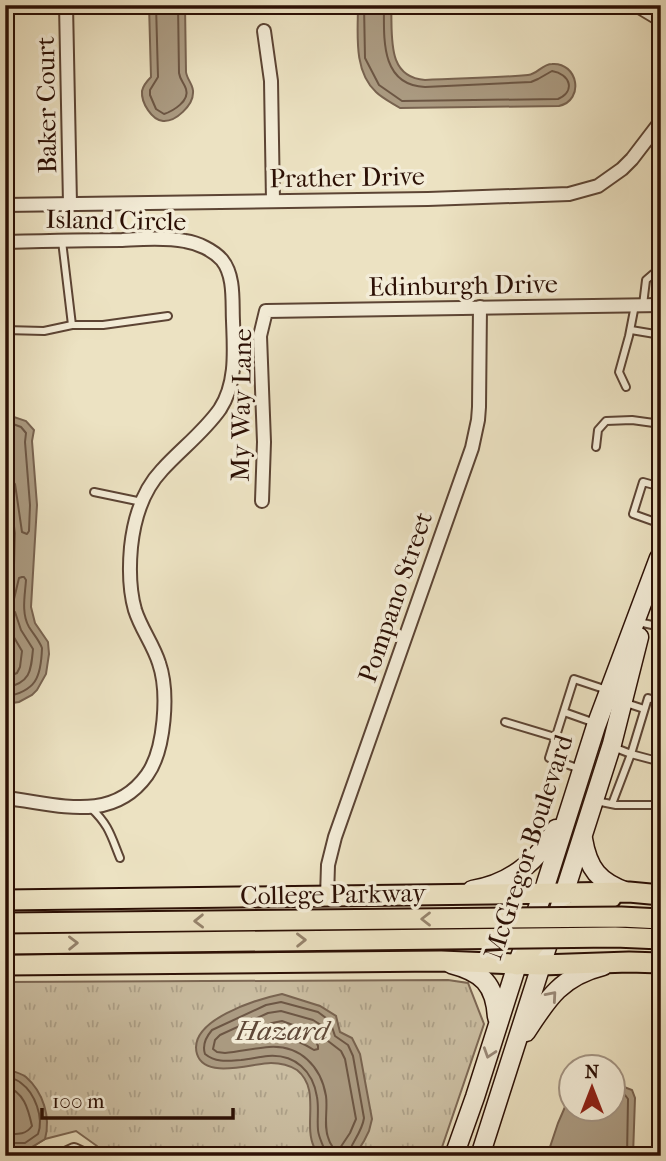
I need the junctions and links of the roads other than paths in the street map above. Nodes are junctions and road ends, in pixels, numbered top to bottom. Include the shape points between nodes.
1 (66, 5) edge
2 (636, 5) edge
3 (661, 20) edge
4 (264, 31) dead end
5 (661, 121) edge
6 (272, 201) junction
7 (71, 204) junction
8 (5, 205) edge
9 (62, 241) junction
10 (5, 242) edge
11 (661, 274) edge
12 (661, 305) edge
13 (639, 306) junction
14 (480, 307) junction
15 (266, 311) joint
16 (168, 316) dead end
17 (72, 325) junction
18 (5, 330) edge
19 (631, 330) junction
20 (661, 335) edge
21 (626, 387) dead end
22 (661, 424) edge
23 (596, 447) dead end
24 (661, 487) edge
25 (94, 492) dead end
26 (262, 501) dead end
27 (142, 502) junction
28 (661, 524) edge
29 (660, 557) edge
30 (643, 623) junction
31 (661, 627) edge
32 (615, 696) junction
33 (661, 702) edge
34 (644, 709) junction
35 (564, 712) junction
36 (505, 722) dead end
37 (596, 724) junction
38 (555, 737) junction
39 (611, 746) junction
40 (631, 754) junction
41 (661, 762) edge
42 (582, 770) junction
43 (5, 798) edge
44 (594, 801) junction
45 (612, 804) junction
46 (571, 805) junction
47 (661, 805) edge
48 (90, 807) junction
49 (583, 836) junction
50 (120, 858) dead end
51 (543, 893) junction
52 (565, 893) junction
53 (479, 894) junction
54 (646, 894) edge
55 (442, 895) junction
56 (327, 897) junction
57 (166, 898) junction
58 (110, 899) junction
59 (5, 900) edge
60 (136, 917) junction
61 (661, 919) edge
62 (5, 923) edge
63 (541, 928) junction
64 (661, 939) edge
65 (5, 944) edge
66 (136, 947) junction
67 (441, 961) junction
68 (470, 962) junction
69 (609, 962) junction
70 (645, 962) edge
71 (110, 964) junction
72 (165, 964) junction
73 (5, 965) edge
74 (517, 965) junction
75 (541, 965) junction
76 (497, 1027) junction
77 (514, 1053) junction
78 (61, 1156) edge
79 (87, 1156) edge
80 (454, 1156) edge
81 (480, 1156) edge

1 - 7 street, Baker Court
2 - 3 street
4 - 6 street via 271,80
5 - 6 street, Prather Drive via 622,169 598,186 569,194
6 - 7 street, Prather Drive
7 - 8 street, Prather Drive
9 - 10 street, Island Circle
9 - 17 lane
9 - 27 street, Island Circle via 186,241 212,252 229,274 234,355 228,394 213,418 161,470
11 - 13 lane via 646,280
12 - 13 street, Edinburgh Drive
13 - 14 street, Edinburgh Drive
13 - 19 lane
14 - 15 street, Edinburgh Drive
14 - 56 street, Pompano Street via 479,407 472,448 335,836
15 - 26 street, My Way Lane via 260,343
16 - 17 lane
17 - 18 lane via 44,331
19 - 20 lane
19 - 21 lane via 619,372
22 - 23 lane via 606,421 598,430
24 - 28 lane via 643,482 634,514
25 - 27 lane
27 - 48 street, Island Circle via 132,539 130,583 135,610 162,674 162,734 155,761 139,785 114,802
29 - 30 main road, McGregor Boulevard
29 - 32 main road, McGregor Boulevard
30 - 31 lane
30 - 32 main road, McGregor Boulevard
32 - 34 lane
32 - 35 lane via 574,680
32 - 37 main road, McGregor Boulevard
32 - 39 main road, McGregor Boulevard
33 - 34 lane via 648,698
34 - 40 lane
35 - 37 lane
35 - 38 lane
36 - 38 lane
37 - 42 main road, McGregor Boulevard
38 - 42 lane via 549,758
39 - 40 lane
39 - 44 main road, McGregor Boulevard
40 - 41 lane
40 - 45 lane
42 - 46 main road, McGregor Boulevard
43 - 48 street, Island Circle
44 - 45 lane
44 - 49 main road, McGregor Boulevard
45 - 47 lane
46 - 51 main road, McGregor Boulevard
46 - 55 main road via 545,847 520,872 493,885
48 - 50 lane via 108,828
49 - 52 main road, McGregor Boulevard
49 - 54 main road via 591,867 612,886
51 - 52 main road
51 - 53 main road
51 - 63 main road
52 - 54 main road
52 - 63 main road
53 - 55 main road
53 - 63 main road via 513,904
54 - 63 main road via 587,905
54 - 70 main road via 631,911 625,933 632,950
55 - 56 main road
55 - 67 main road via 465,914 468,927 464,941
56 - 57 main road
57 - 58 main road
57 - 60 main road
58 - 59 main road
58 - 60 main road
60 - 66 main road
61 -> 62 main road, College Parkway, bridge
63 - 68 main road via 499,955
63 - 69 main road via 573,950
63 - 74 main road
63 - 75 main road
65 -> 64 main road, College Parkway, bridge
66 - 71 main road
66 - 72 main road
67 - 68 main road
67 - 72 main road
67 - 76 main road via 474,972 491,988
68 - 74 main road
69 - 70 main road
69 - 75 main road
77 -> 70 main road via 546,1002 567,980 589,970
71 - 72 main road
71 - 73 main road
74 - 75 main road
74 - 76 main road, McGregor Boulevard
75 - 77 main road, McGregor Boulevard
76 -> 80 main road, McGregor Boulevard
77 - 81 main road, McGregor Boulevard
78 - 79 street via 74,1150

